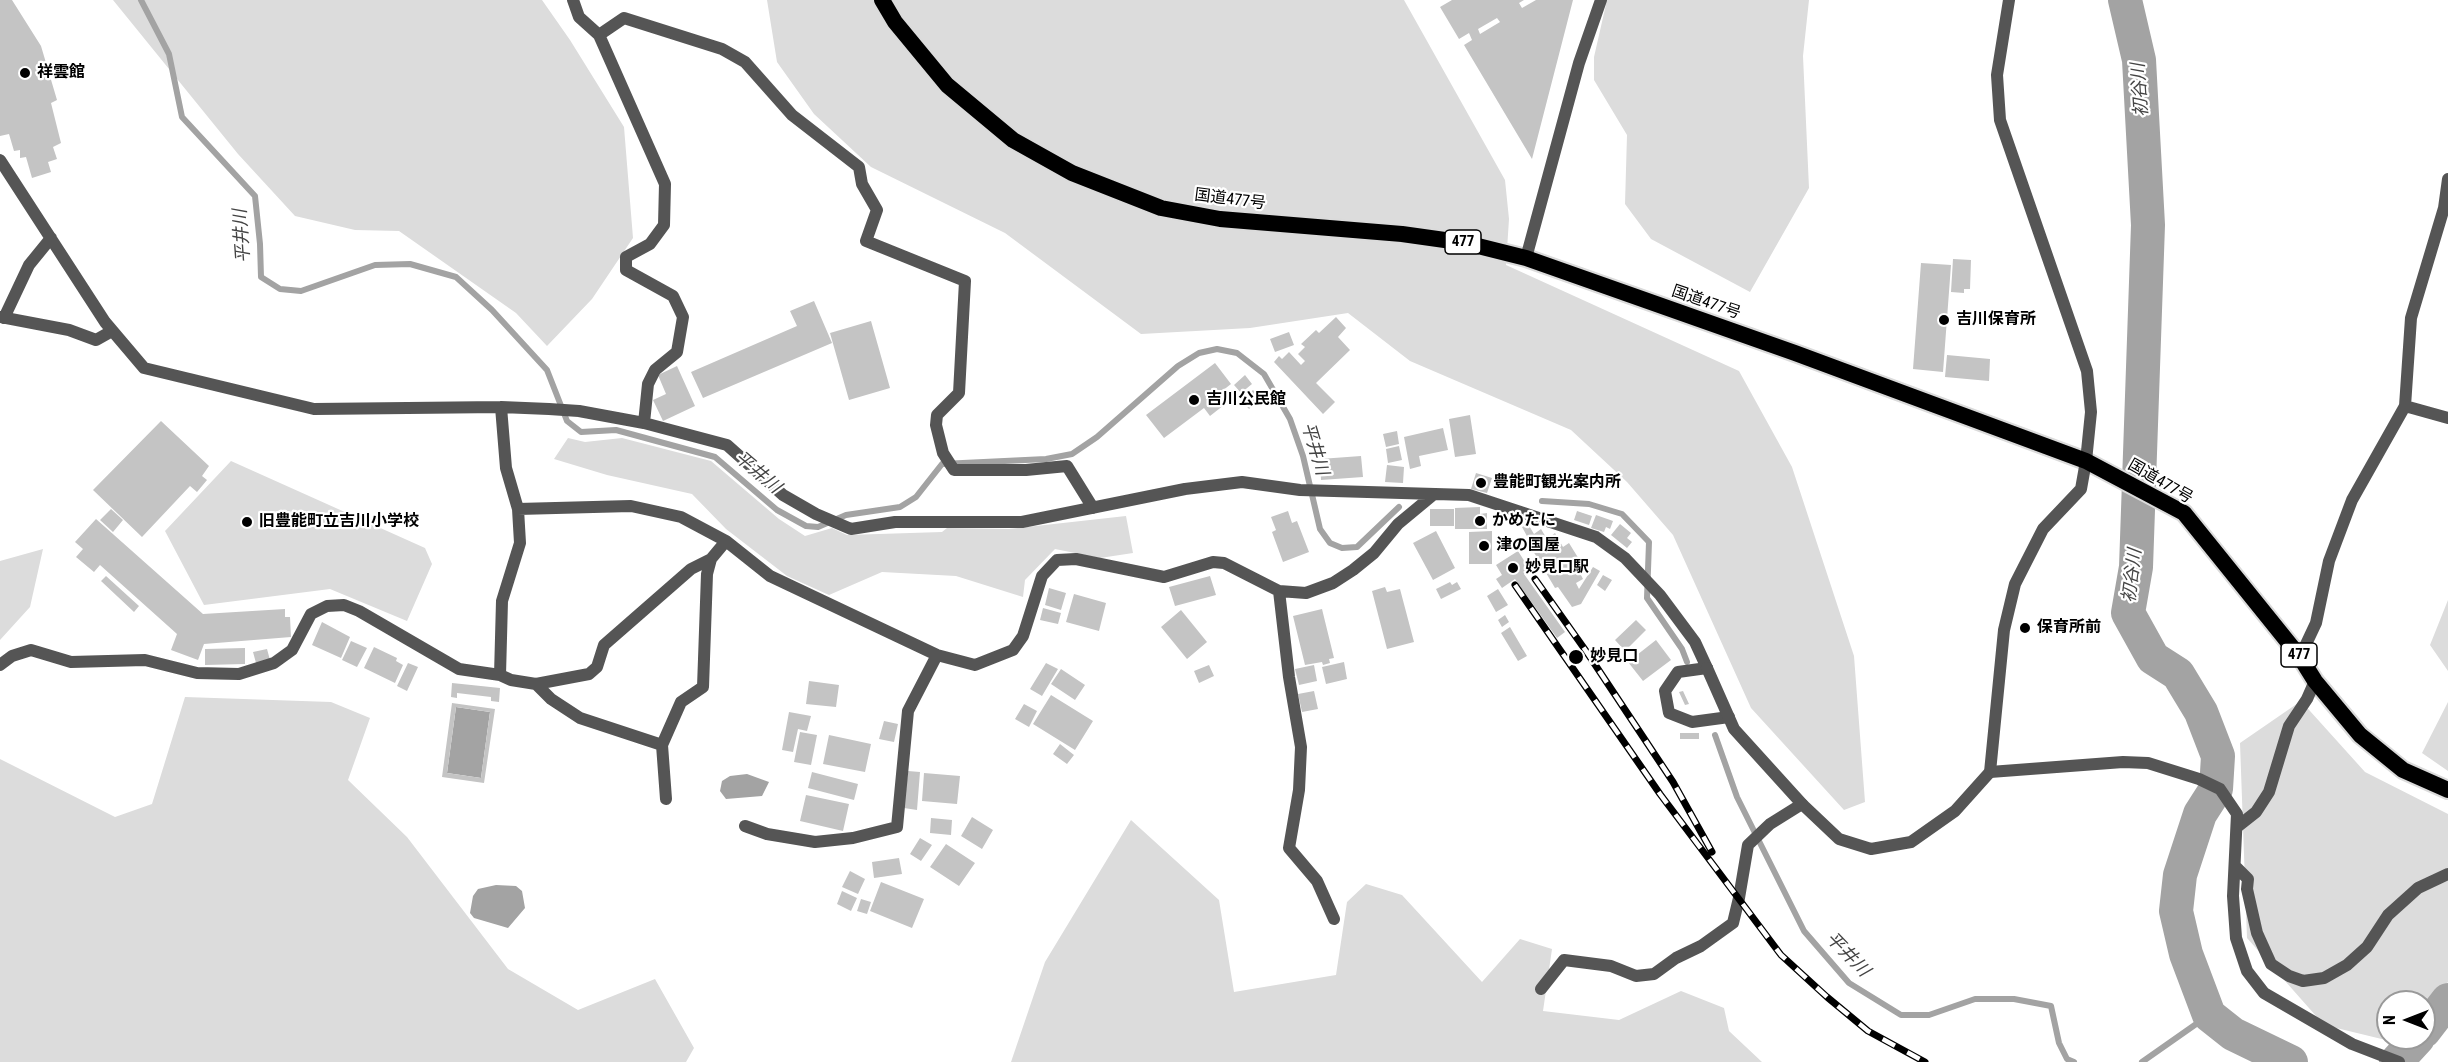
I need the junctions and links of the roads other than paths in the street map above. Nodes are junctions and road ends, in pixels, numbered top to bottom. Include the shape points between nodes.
1 (573, 0) edge
2 (882, 0) edge
3 (1601, 0) edge
4 (2009, 0) edge
5 (599, 35) junction
6 (0, 160) edge
7 (2448, 179) edge
8 (51, 238) junction
9 (1526, 258) junction
10 (2, 318) edge
11 (112, 331) junction
12 (2405, 406) junction
13 (501, 407) junction
14 (2448, 418) edge
15 (644, 423) junction
16 (2086, 461) junction
17 (1433, 495) junction
18 (1093, 508) junction
19 (518, 509) junction
20 (726, 541) junction
21 (711, 559) junction
22 (1279, 591) junction
23 (937, 656) junction
24 (2300, 657) junction
25 (0, 665) edge
26 (1707, 668) junction
27 (500, 675) junction
28 (2315, 681) junction
29 (536, 684) junction
30 (1729, 717) junction
31 (662, 745) junction
32 (1990, 772) junction
33 (2448, 790) edge
34 (666, 799) dead end
35 (1802, 804) junction
36 (745, 826) dead end
37 (2237, 828) junction
38 (2235, 866) junction
39 (2448, 874) edge
40 (1334, 919) dead end
41 (1541, 989) dead end
42 (2399, 1062) edge

1 - 5 street via 579,17
2 - 9 highway, 国道477号 / 477 via 895,22 947,85 1013,140 1072,173 1161,208 1220,219 1402,234 1466,243
3 - 9 street via 1579,63
4 - 16 street via 1997,75 2000,120 2087,371 2091,412
5 - 15 street via 665,184 664,225 650,244 626,257 626,270 673,296 683,317 677,352 655,370 648,384
5 - 18 street via 624,18 722,49 745,62 792,115 859,166 862,184 877,210 866,241 965,281 959,393 937,415 936,424 943,453 954,470 1067,466
6 - 8 street
7 - 12 street via 2444,208 2411,318
8 - 10 street via 29,265
8 - 11 street
9 - 16 highway, 国道477号 / 477
10 - 11 street via 69,330 96,340
11 - 13 street via 144,368 314,409
12 - 14 street
12 - 24 street via 2352,500 2329,561 2316,623
13 - 15 street via 579,411
13 - 19 street via 506,468
15 - 18 street via 727,445 783,495 851,529 895,522 1022,522
16 - 24 highway, 国道477号 / 477 via 2184,513
16 - 32 street via 2081,489 2043,529 2015,584 2004,630
17 - 18 street via 1300,490 1242,482
17 - 22 street via 1398,524 1374,553 1333,583 1306,593
17 - 26 street via 1469,495 1596,537 1625,558 1660,595 1695,642
19 - 20 street via 631,506 681,517
19 - 27 street via 520,543 502,601
20 - 21 street
20 - 23 street via 770,576
21 - 29 street via 691,569 604,645 597,667 589,674
21 - 31 street via 706,574 703,687 681,702
22 - 23 street via 1224,563 1213,562 1164,577 1076,559 1057,560 1041,576 1023,636 1013,650 975,664
22 - 40 street via 1301,747 1299,790 1289,848 1317,881
23 - 36 street via 908,711 897,827 854,838 815,842
24 - 28 highway, 国道477号 / 477
25 - 27 street via 12,656 31,651 71,662 145,660 197,673 238,674 274,663 292,651 311,614 327,606 344,605 459,669
26 - 30 street
26 - 30 street via 1678,672 1665,691 1669,713 1692,722
27 - 29 street
28 - 33 highway, 国道477号 / 477 via 2360,735 2403,770
28 - 37 street via 2289,726 2269,792 2256,812
29 - 31 street via 580,718
30 - 35 street via 1734,729
31 - 34 street
32 - 35 street via 1955,811 1911,842 1871,849 1839,839
32 - 37 street via 2148,763 2199,778 2220,789 2237,814
35 - 41 street via 1770,824 1748,845 1733,922 1701,946 1654,974 1636,976 1611,966 1564,960
37 - 38 street
38 - 39 street via 2248,879 2257,933 2271,964 2303,981 2324,978 2347,965 2367,947 2388,915 2418,888
38 - 42 street via 2236,938 2247,971 2264,993 2352,1044

